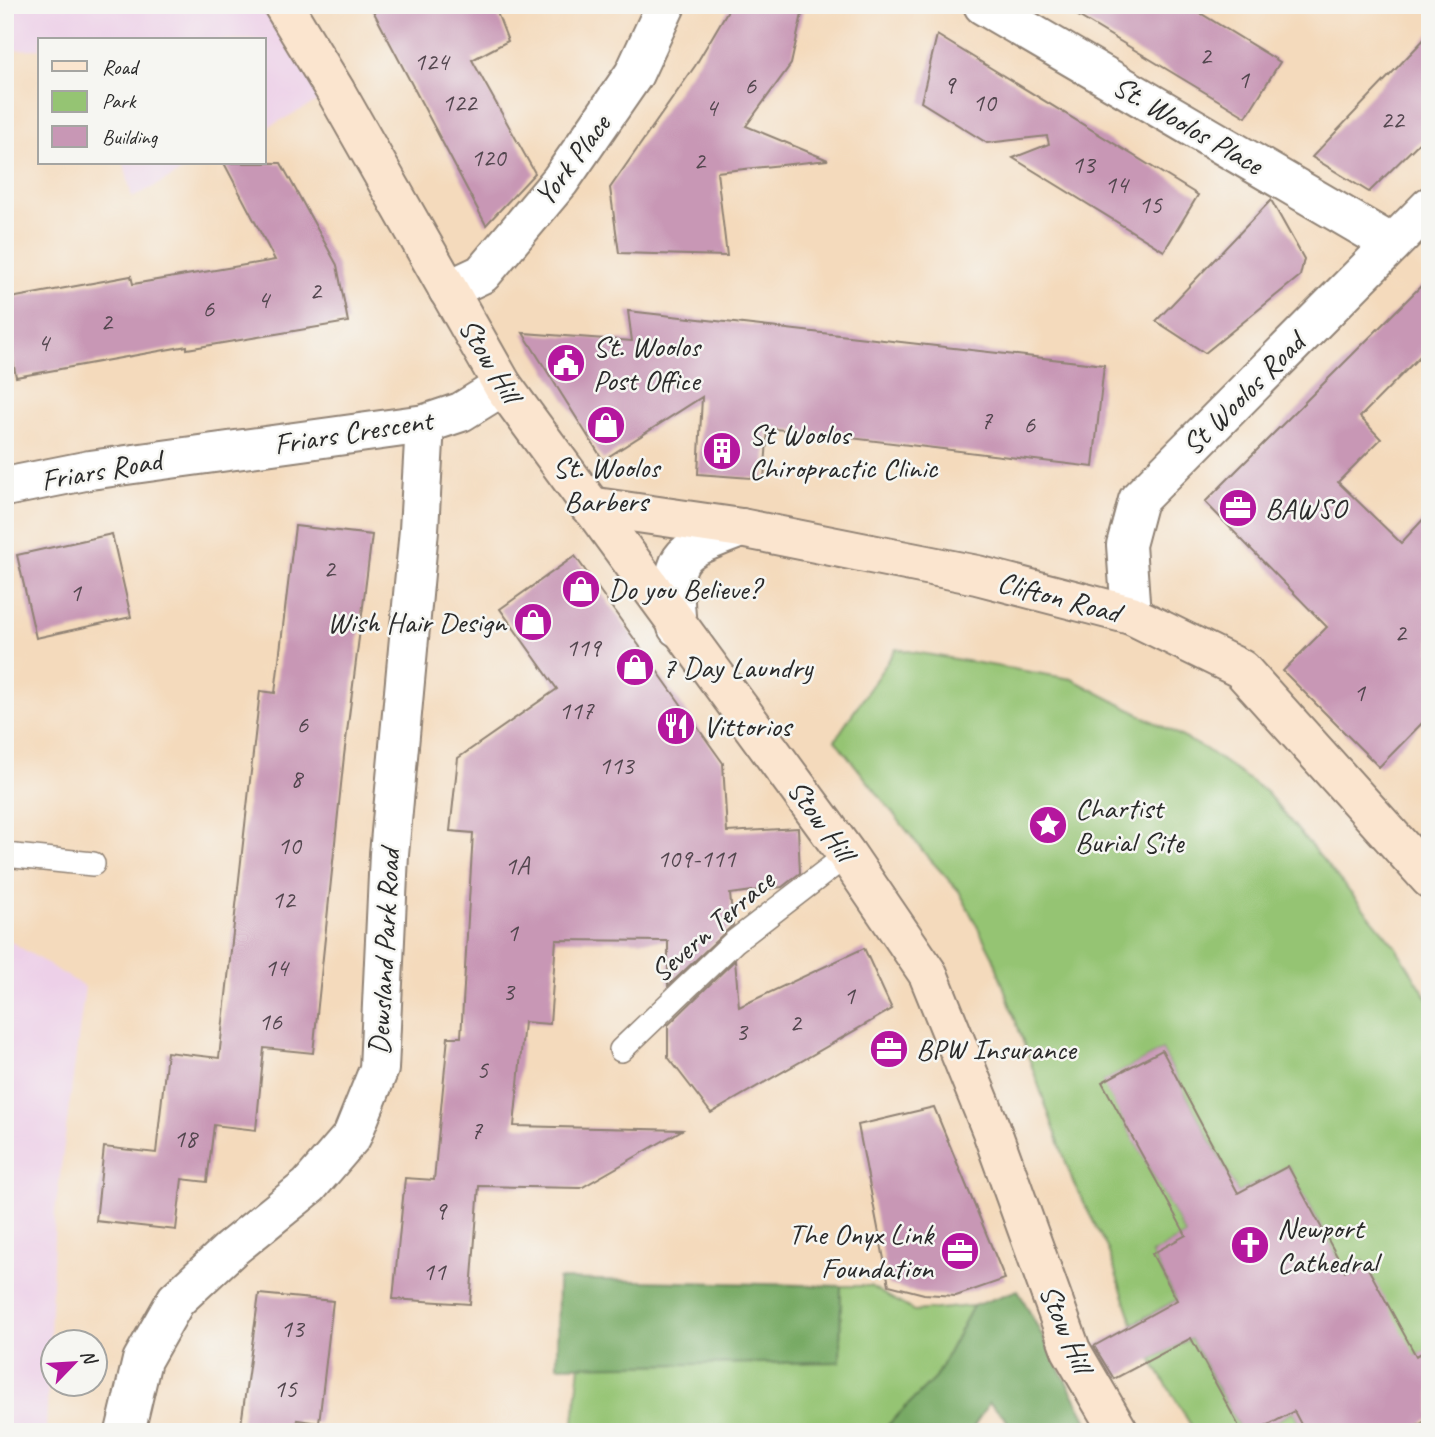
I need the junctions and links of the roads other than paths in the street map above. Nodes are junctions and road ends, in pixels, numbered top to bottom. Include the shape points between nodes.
1 (283, 5) edge
2 (666, 5) edge
3 (983, 5) edge
4 (1430, 206) edge
5 (1392, 244) junction
6 (449, 290) junction
7 (503, 386) junction
8 (425, 424) junction
9 (196, 455) joint
10 (5, 487) edge
11 (589, 506) junction
12 (741, 528) junction
13 (1131, 615) junction
14 (677, 627) junction
15 (5, 855) edge
16 (847, 855) junction
17 (93, 864) dead end
18 (1430, 879) edge
19 (621, 1050) dead end
20 (125, 1432) edge
21 (1119, 1432) edge

1 - 6 street, Stow Hill
2 - 6 street, York Place via 634,74 560,181 482,274
3 - 5 street, St. Woolos Place
4 - 5 street, St Woolos Road
5 - 13 street, St Woolos Road via 1138,500 1126,545
6 - 7 street, Stow Hill
7 - 8 street, Friars Crescent via 461,412
7 - 11 street, Stow Hill
8 - 9 street, Friars Crescent
8 - 20 street, Dewsland Park Road via 389,854 379,1069 344,1146 309,1185 176,1300 142,1360
9 - 10 street, Friars Road
11 - 12 street, Clifton Road
11 - 14 street, Stow Hill
12 - 13 street, Clifton Road via 977,575
12 - 14 street via 701,543 682,557 673,580
13 - 18 street, Clifton Road via 1241,669
14 - 16 street, Stow Hill
15 - 17 lane
16 - 19 lane, Severn Terrace via 734,942
16 - 21 street, Stow Hill via 928,974 982,1106 1071,1350

